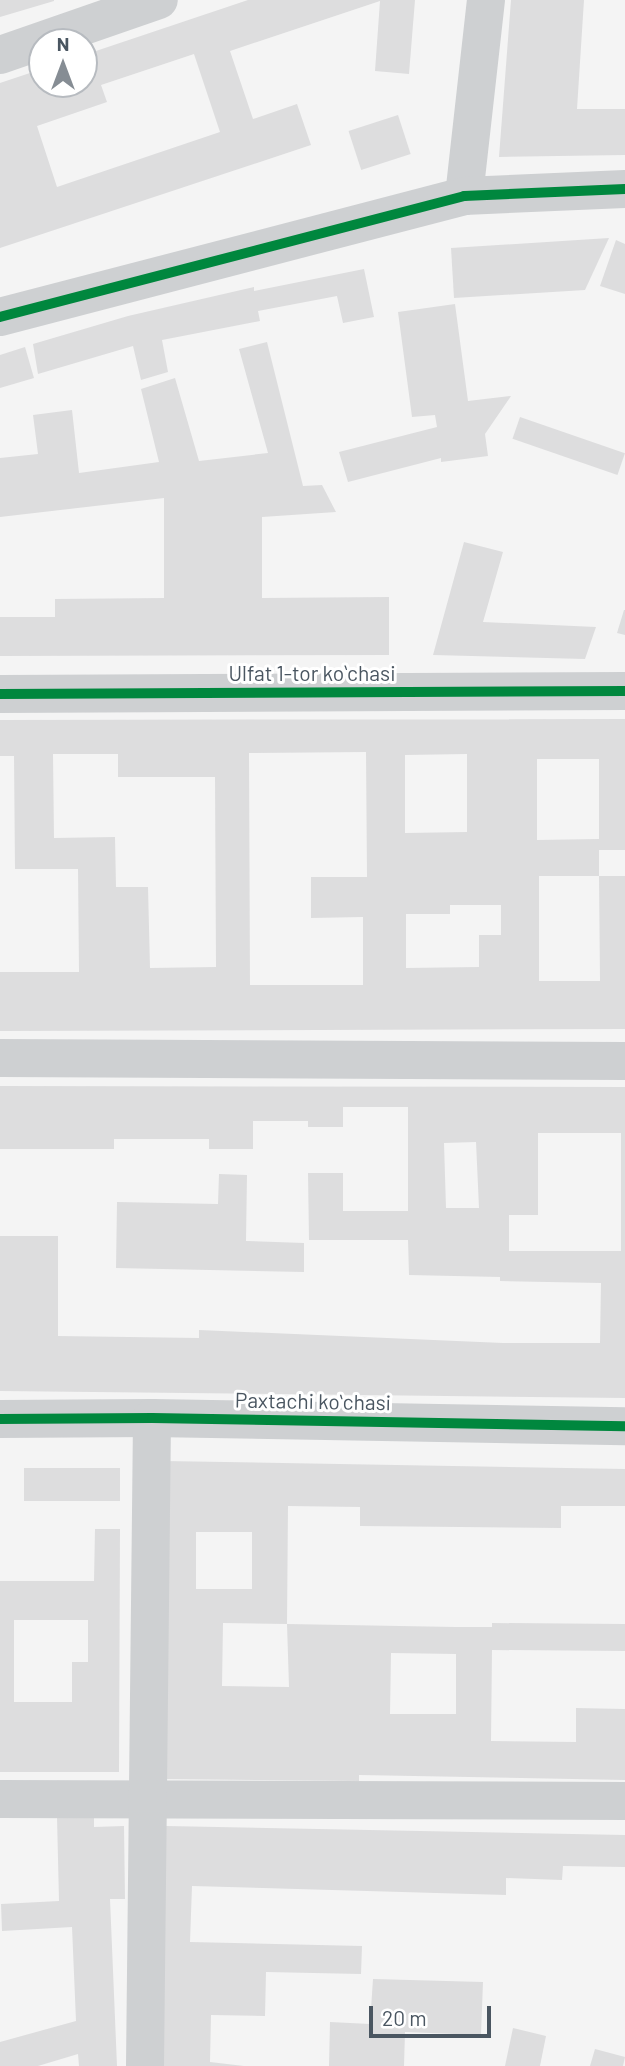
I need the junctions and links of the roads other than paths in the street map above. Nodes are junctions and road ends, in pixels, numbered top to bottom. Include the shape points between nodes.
1 (159, 0) edge
2 (486, 0) edge
3 (0, 55) edge
4 (625, 189) edge
5 (464, 196) junction
6 (0, 317) edge
7 (625, 691) edge
8 (0, 694) edge
9 (0, 1058) edge
10 (625, 1061) edge
11 (152, 1418) junction
12 (0, 1419) edge
13 (625, 1426) edge
14 (0, 1799) edge
15 (147, 1800) junction
16 (625, 1801) edge
17 (145, 2066) edge

1 - 3 street
2 - 5 street
4 - 5 street
5 - 6 street
7 - 8 street, Ulfat 1-tor koʻchasi
9 - 10 street
11 - 12 street, Paxtachi koʻchasi
11 - 13 street, Paxtachi koʻchasi
11 - 15 street
14 - 15 street
15 - 16 street
15 - 17 street

